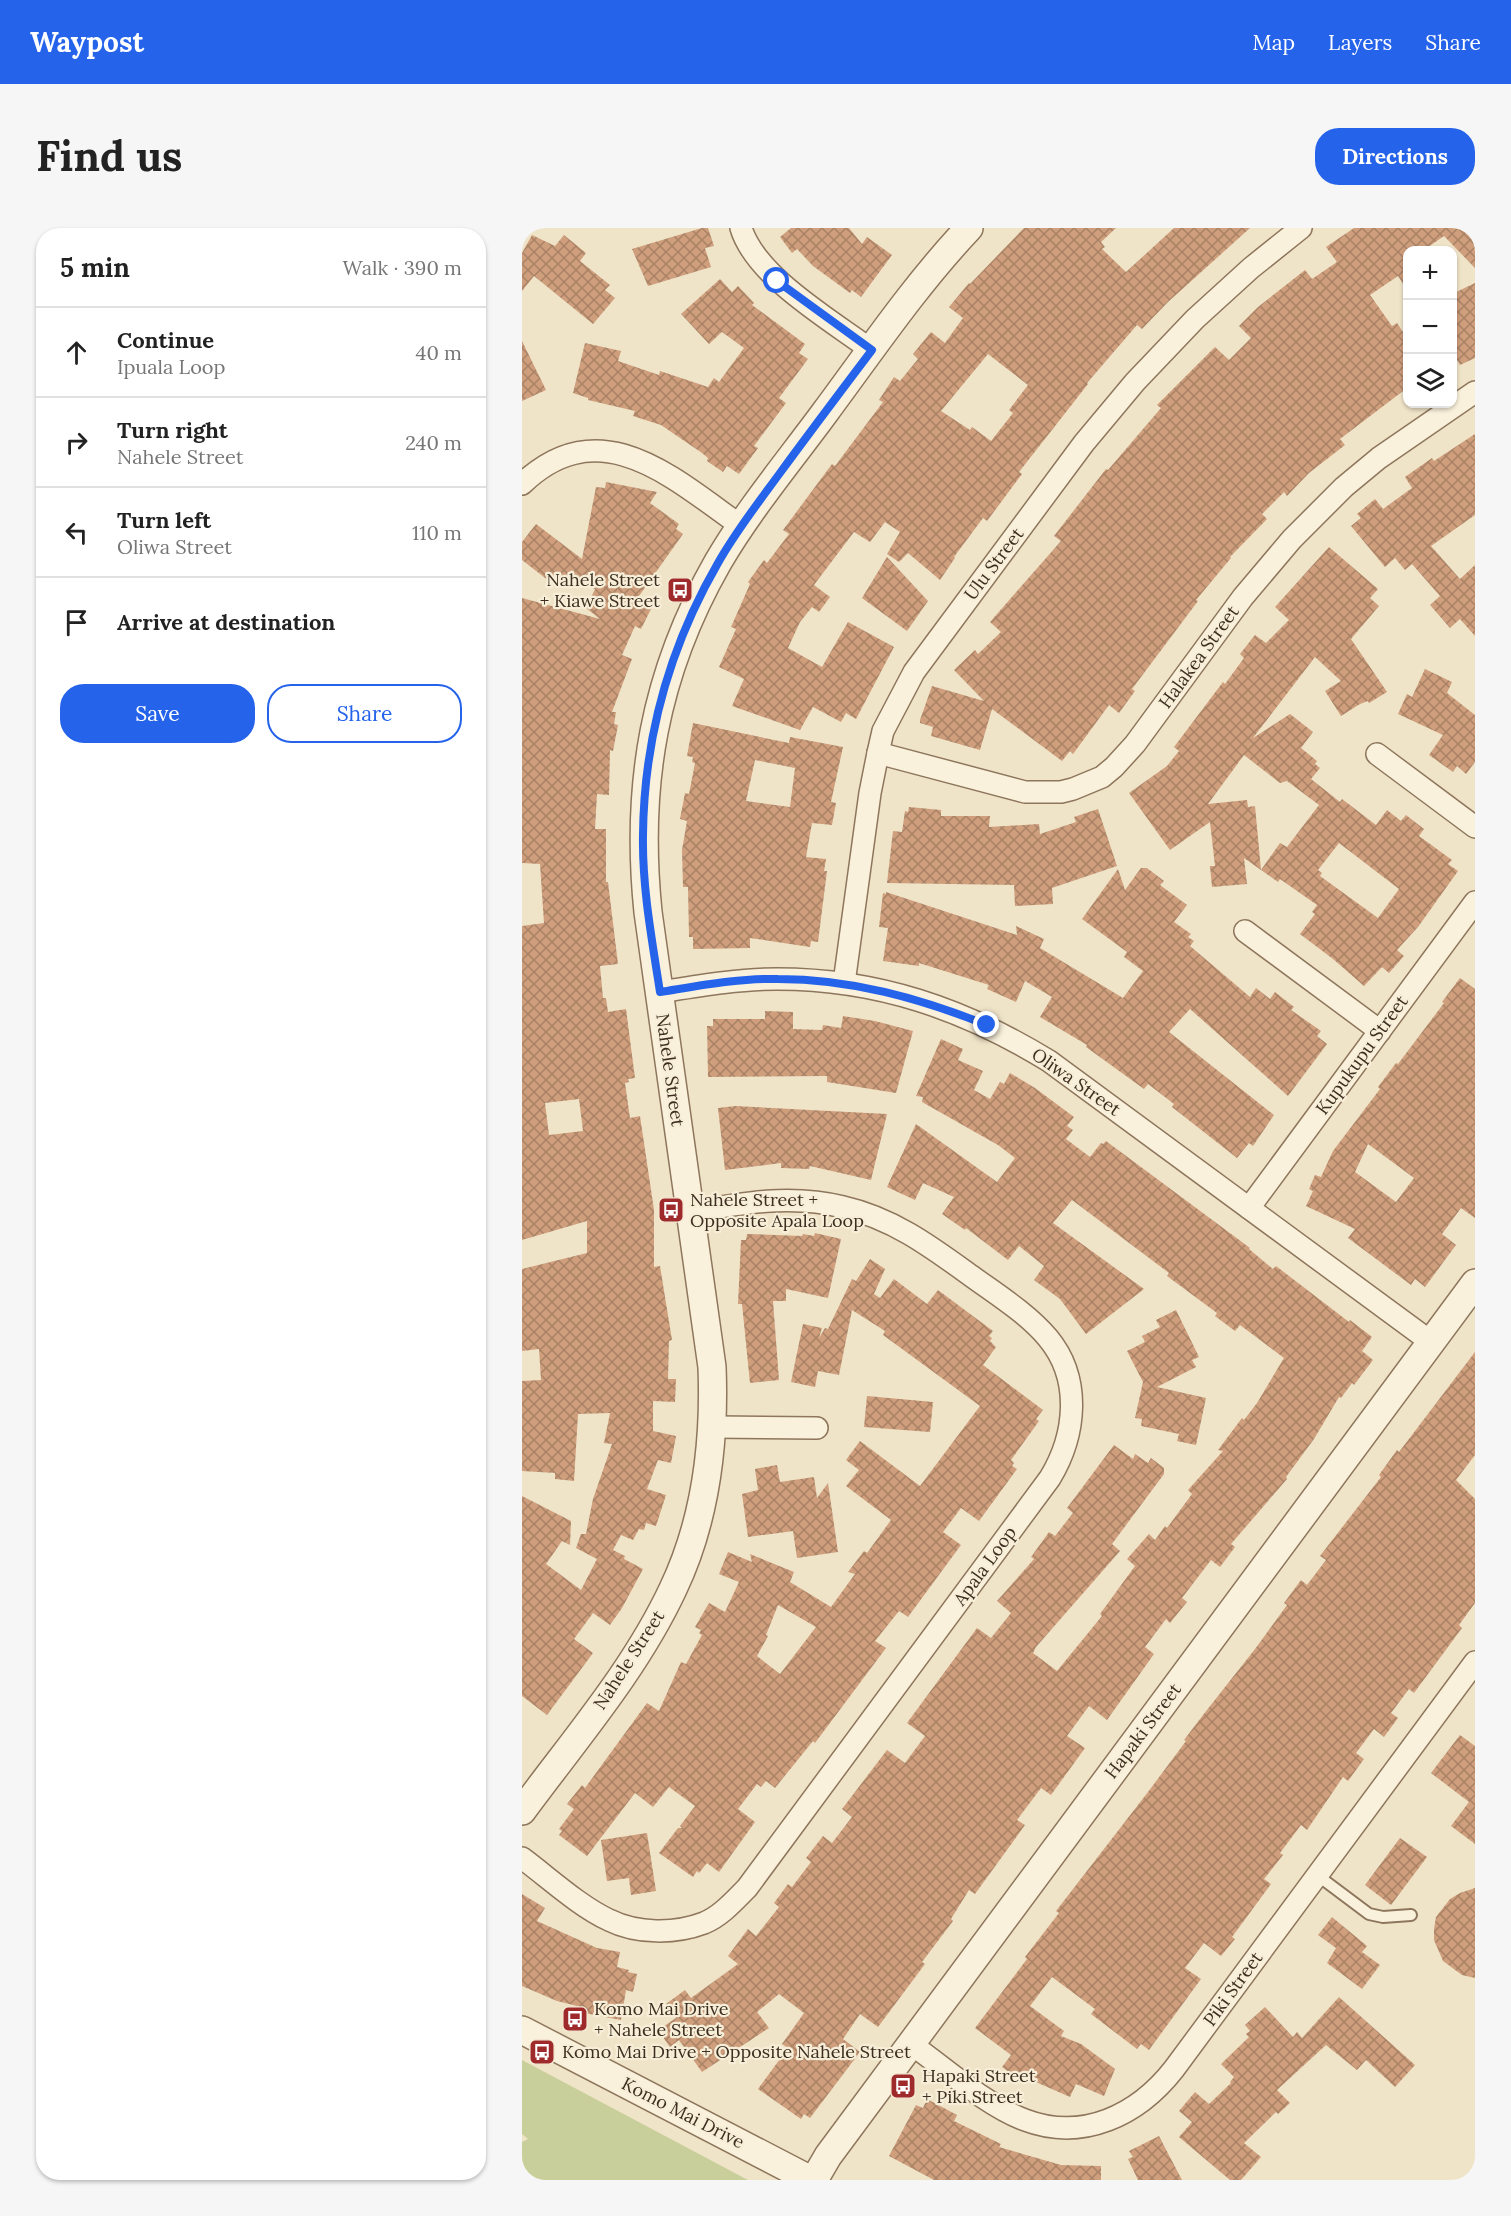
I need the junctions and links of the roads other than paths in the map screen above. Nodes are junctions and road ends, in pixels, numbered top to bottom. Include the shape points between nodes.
1 (741, 228) edge
2 (969, 228) edge
3 (1301, 228) edge
4 (872, 350) junction
5 (1475, 392) edge
6 (522, 484) edge
7 (741, 526) junction
8 (878, 753) junction
9 (1377, 754) dead end
10 (1475, 827) edge
11 (1475, 902) edge
12 (1245, 931) dead end
13 (844, 983) junction
14 (660, 992) junction
15 (1380, 1031) junction
16 (1249, 1208) junction
17 (690, 1212) junction
18 (1475, 1283) edge
19 (1431, 1342) junction
20 (713, 1427) junction
21 (817, 1428) dead end
22 (1475, 1662) edge
23 (522, 1811) edge
24 (522, 1858) edge
25 (1317, 1875) junction
26 (1411, 1915) dead end
27 (522, 2030) edge
28 (911, 2044) junction
29 (813, 2180) edge

1 - 4 street via 750,250 777,281
2 - 4 street, Nahele Street
3 - 8 street, Ulu Street via 1195,319 1084,443 914,672 883,731
4 - 7 street, Nahele Street
5 - 8 street, Halakea Street via 1378,458 1312,519 1243,597 1135,744 1102,777 1061,792 1025,792
6 - 7 street via 547,464 578,452 610,452 660,469
7 - 14 street, Nahele Street via 686,625 653,734 643,835 648,912
8 - 13 street, Ulu Street
9 - 10 street
11 - 15 street, Kupukupu Street
12 - 15 street
13 - 14 street, Oliwa Street via 776,979
13 - 16 street, Oliwa Street via 919,1000 987,1025 1019,1042
14 - 17 street, Nahele Street
15 - 16 street, Kupukupu Street
16 - 19 street, Oliwa Street
17 - 20 street, Nahele Street via 712,1367
17 - 24 street, Apala Loop via 765,1200 820,1202 873,1215 924,1241 1021,1313 1048,1338 1071,1390 1067,1443 1061,1460 1036,1497 747,1888 719,1914 705,1923 674,1931 627,1926 596,1913
18 - 19 street, Hapaki Street
19 - 28 street, Hapaki Street
20 - 21 street
20 - 23 street, Nahele Street via 697,1525 670,1596 629,1666
22 - 25 street, Piki Street
25 - 26 lane via 1369,1914
25 - 28 street, Piki Street via 1163,2083 1136,2107 1103,2122 1065,2128 1025,2120 984,2097
27 - 29 street, Komo Mai Drive
28 - 29 street, Hapaki Street

